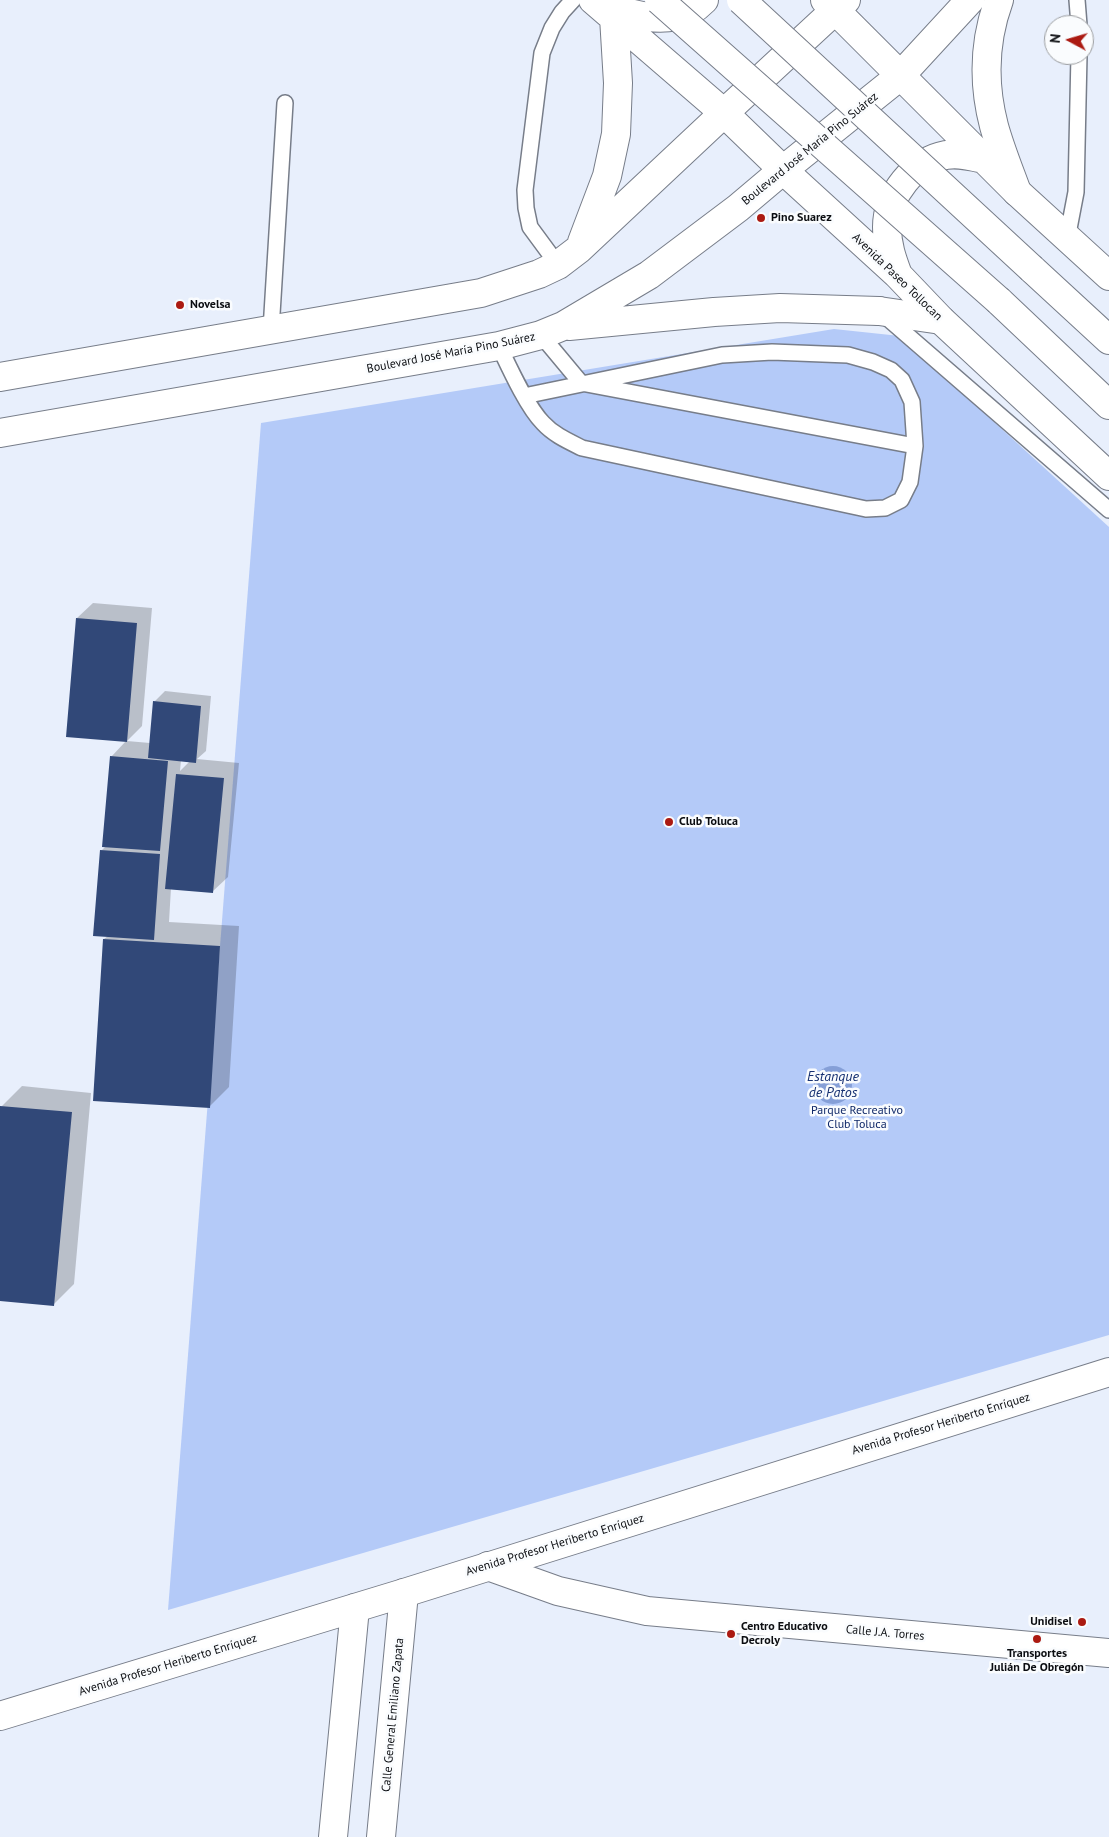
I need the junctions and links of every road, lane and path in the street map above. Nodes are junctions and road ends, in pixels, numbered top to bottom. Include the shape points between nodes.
1 (659, 0) edge
2 (704, 0) edge
3 (741, 0) edge
4 (970, 0) edge
5 (999, 0) edge
6 (1077, 0) edge
7 (836, 3) edge
8 (593, 4) edge
9 (1078, 15) edge
10 (1080, 65) edge
11 (900, 76) junction
12 (285, 103) dead end
13 (724, 113) junction
14 (984, 159) junction
15 (784, 170) junction
16 (1017, 192) junction
17 (1067, 239) junction
18 (569, 257) junction
19 (898, 275) junction
20 (1109, 276) edge
21 (879, 311) junction
22 (941, 320) junction
23 (272, 330) junction
24 (552, 331) junction
25 (1109, 340) edge
26 (499, 346) junction
27 (0, 377) edge
28 (581, 383) junction
29 (524, 396) junction
30 (1109, 405) edge
31 (0, 434) edge
32 (915, 446) junction
33 (1109, 476) edge
34 (1109, 510) edge
35 (1109, 1372) edge
36 (488, 1566) junction
37 (404, 1593) junction
38 (356, 1608) junction
39 (1109, 1653) edge
40 (0, 1716) edge
41 (333, 1837) edge
42 (381, 1837) edge

1 - 30 main road, bridge via 999,301
2 - 8 main road via 689,12 655,18
3 - 25 main road, bridge
4 - 11 main road, Boulevard José María Pino Suárez
5 - 16 main road via 993,17 986,75 994,127
6 - 9 lane
7 - 11 main road
7 - 13 main road
8 - 13 main road, Avenida Paseo Tollocan
8 - 18 main road via 618,83 616,134 607,176
8 - 18 lane via 562,12 542,53 525,190 530,227
10 - 17 lane via 1076,192
11 - 14 main road
11 - 15 main road, Boulevard José María Pino Suárez
12 - 23 lane
13 - 15 main road, Avenida Paseo Tollocan
13 - 18 main road
14 - 16 main road
14 - 19 main road via 944,155 929,161 905,180 896,194 887,225 890,256
15 - 19 main road, Avenida Paseo Tollocan
15 - 24 main road, Boulevard José María Pino Suárez via 649,275
16 - 17 main road
17 - 20 main road
18 - 23 main road via 539,274 481,293
19 - 22 main road, Avenida Paseo Tollocan
21 - 22 main road
21 - 24 main road via 780,308 714,312
21 - 34 lane
22 - 33 main road, Avenida Paseo Tollocan
23 - 27 main road
24 - 26 main road, Boulevard José María Pino Suárez
24 - 28 lane
26 - 29 lane
26 - 31 main road, Boulevard José María Pino Suárez
28 - 29 lane
28 - 32 lane
28 - 32 lane via 722,355 772,352 848,355 874,362 902,380 912,402
29 - 32 lane via 542,422 560,437 582,448 866,509 885,508 901,500 910,482
35 - 36 main road, Avenida Profesor Heriberto Enríquez
36 - 37 main road, Avenida Profesor Heriberto Enríquez
36 - 39 main road, Calle J.A. Torres via 558,1591 648,1611
37 - 38 main road, Avenida Profesor Heriberto Enríquez
37 - 42 main road, Calle General Emiliano Zapata
38 - 40 main road, Avenida Profesor Heriberto Enríquez
38 - 41 main road

